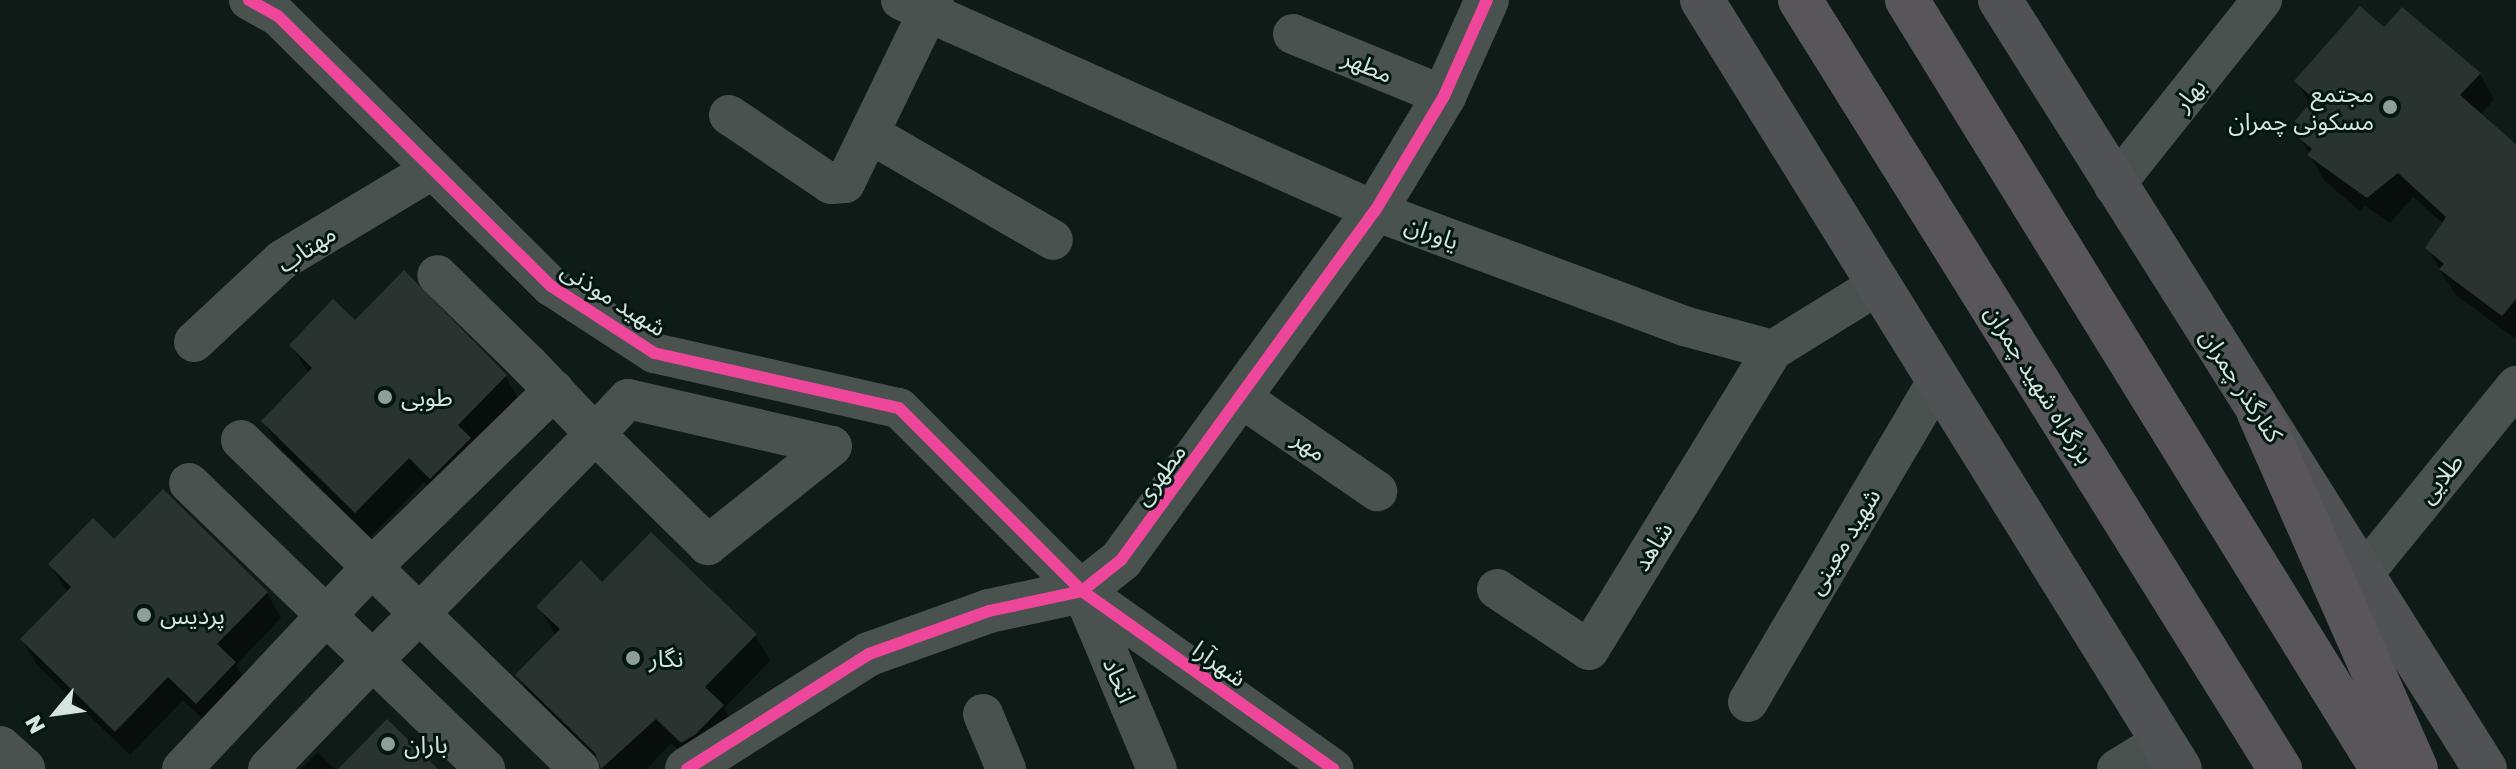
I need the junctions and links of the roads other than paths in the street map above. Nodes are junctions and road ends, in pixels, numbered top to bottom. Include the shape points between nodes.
1 (249, 0) edge
2 (1487, 0) edge
3 (1702, 0) edge
4 (1800, 0) edge
5 (1907, 0) edge
6 (2000, 0) edge
7 (2262, 0) edge
8 (921, 4) edge
9 (1293, 34) dead end
10 (1444, 96) junction
11 (729, 115) dead end
12 (872, 135) junction
13 (430, 171) junction
14 (2114, 186) junction
15 (1375, 211) junction
16 (1053, 240) dead end
17 (437, 275) dead end
18 (1878, 285) junction
19 (194, 342) dead end
20 (1773, 350) junction
21 (1938, 379) junction
22 (2516, 386) edge
23 (554, 390) junction
24 (1243, 399) junction
25 (2259, 413) junction
26 (595, 434) junction
27 (241, 440) dead end
28 (189, 483) dead end
29 (1377, 491) dead end
30 (372, 567) junction
31 (2365, 572) junction
32 (1497, 589) dead end
33 (1082, 591) junction
34 (325, 614) junction
35 (418, 615) junction
36 (373, 660) junction
37 (2216, 666) junction
38 (1748, 702) dead end
39 (983, 714) dead end
40 (0, 748) edge
41 (2172, 755) edge
42 (23, 769) edge
43 (182, 769) edge
44 (268, 769) edge
45 (485, 769) edge
46 (579, 769) edge
47 (687, 769) edge
48 (1006, 769) edge
49 (1157, 769) edge
50 (1333, 769) edge
51 (2117, 769) edge
52 (2246, 769) edge
53 (2280, 769) edge
54 (2382, 769) edge
55 (2416, 769) edge
56 (2485, 769) edge

1 - 13 street, شهید موذنی via 278,16
2 - 10 street, مطهری
3 - 18 main road
4 - 37 highway, بزرگراه شهید چمران
5 - 54 highway
6 - 14 main road, کنارگذر چمران
7 - 14 street, بهار
8 - 12 street
8 - 15 street, یاوران
9 - 10 street, مطهر
10 - 15 street, مطهری
11 - 12 street via 831,184 845,183
12 - 16 street
13 - 19 street, مهتاب via 282,260
13 - 33 street, شهید موذنی via 551,286 654,353 899,408
14 - 25 main road, کنارگذر چمران
15 - 20 street, یاوران via 1684,326
15 - 24 street, مطهری
17 - 23 street
18 - 20 street
18 - 21 main road
20 - 32 street, شاهد via 1589,650
21 - 38 street, شهید معینی
21 - 41 main road
22 - 31 street, طلایی
23 - 26 street
23 - 30 street
24 - 29 street, مهر
24 - 33 street, مطهری via 1121,560
25 - 31 main road, کنارگذر چمران
25 - 55 highway
26 - 26 street via 708,545 832,446 628,399
26 - 35 street
27 - 30 street
28 - 34 street
30 - 34 street
30 - 35 street
31 - 56 main road, کنارگذر چمران
33 - 47 street, مطهری via 989,611 869,654
33 - 49 street, اتحاد
33 - 50 street, شهرآرا
34 - 36 street
34 - 43 street
35 - 36 street
35 - 46 street
36 - 44 street
36 - 45 street
37 - 52 highway
37 - 53 highway, بزرگراه شهید چمران
39 - 48 street
40 - 42 street
41 - 51 street

